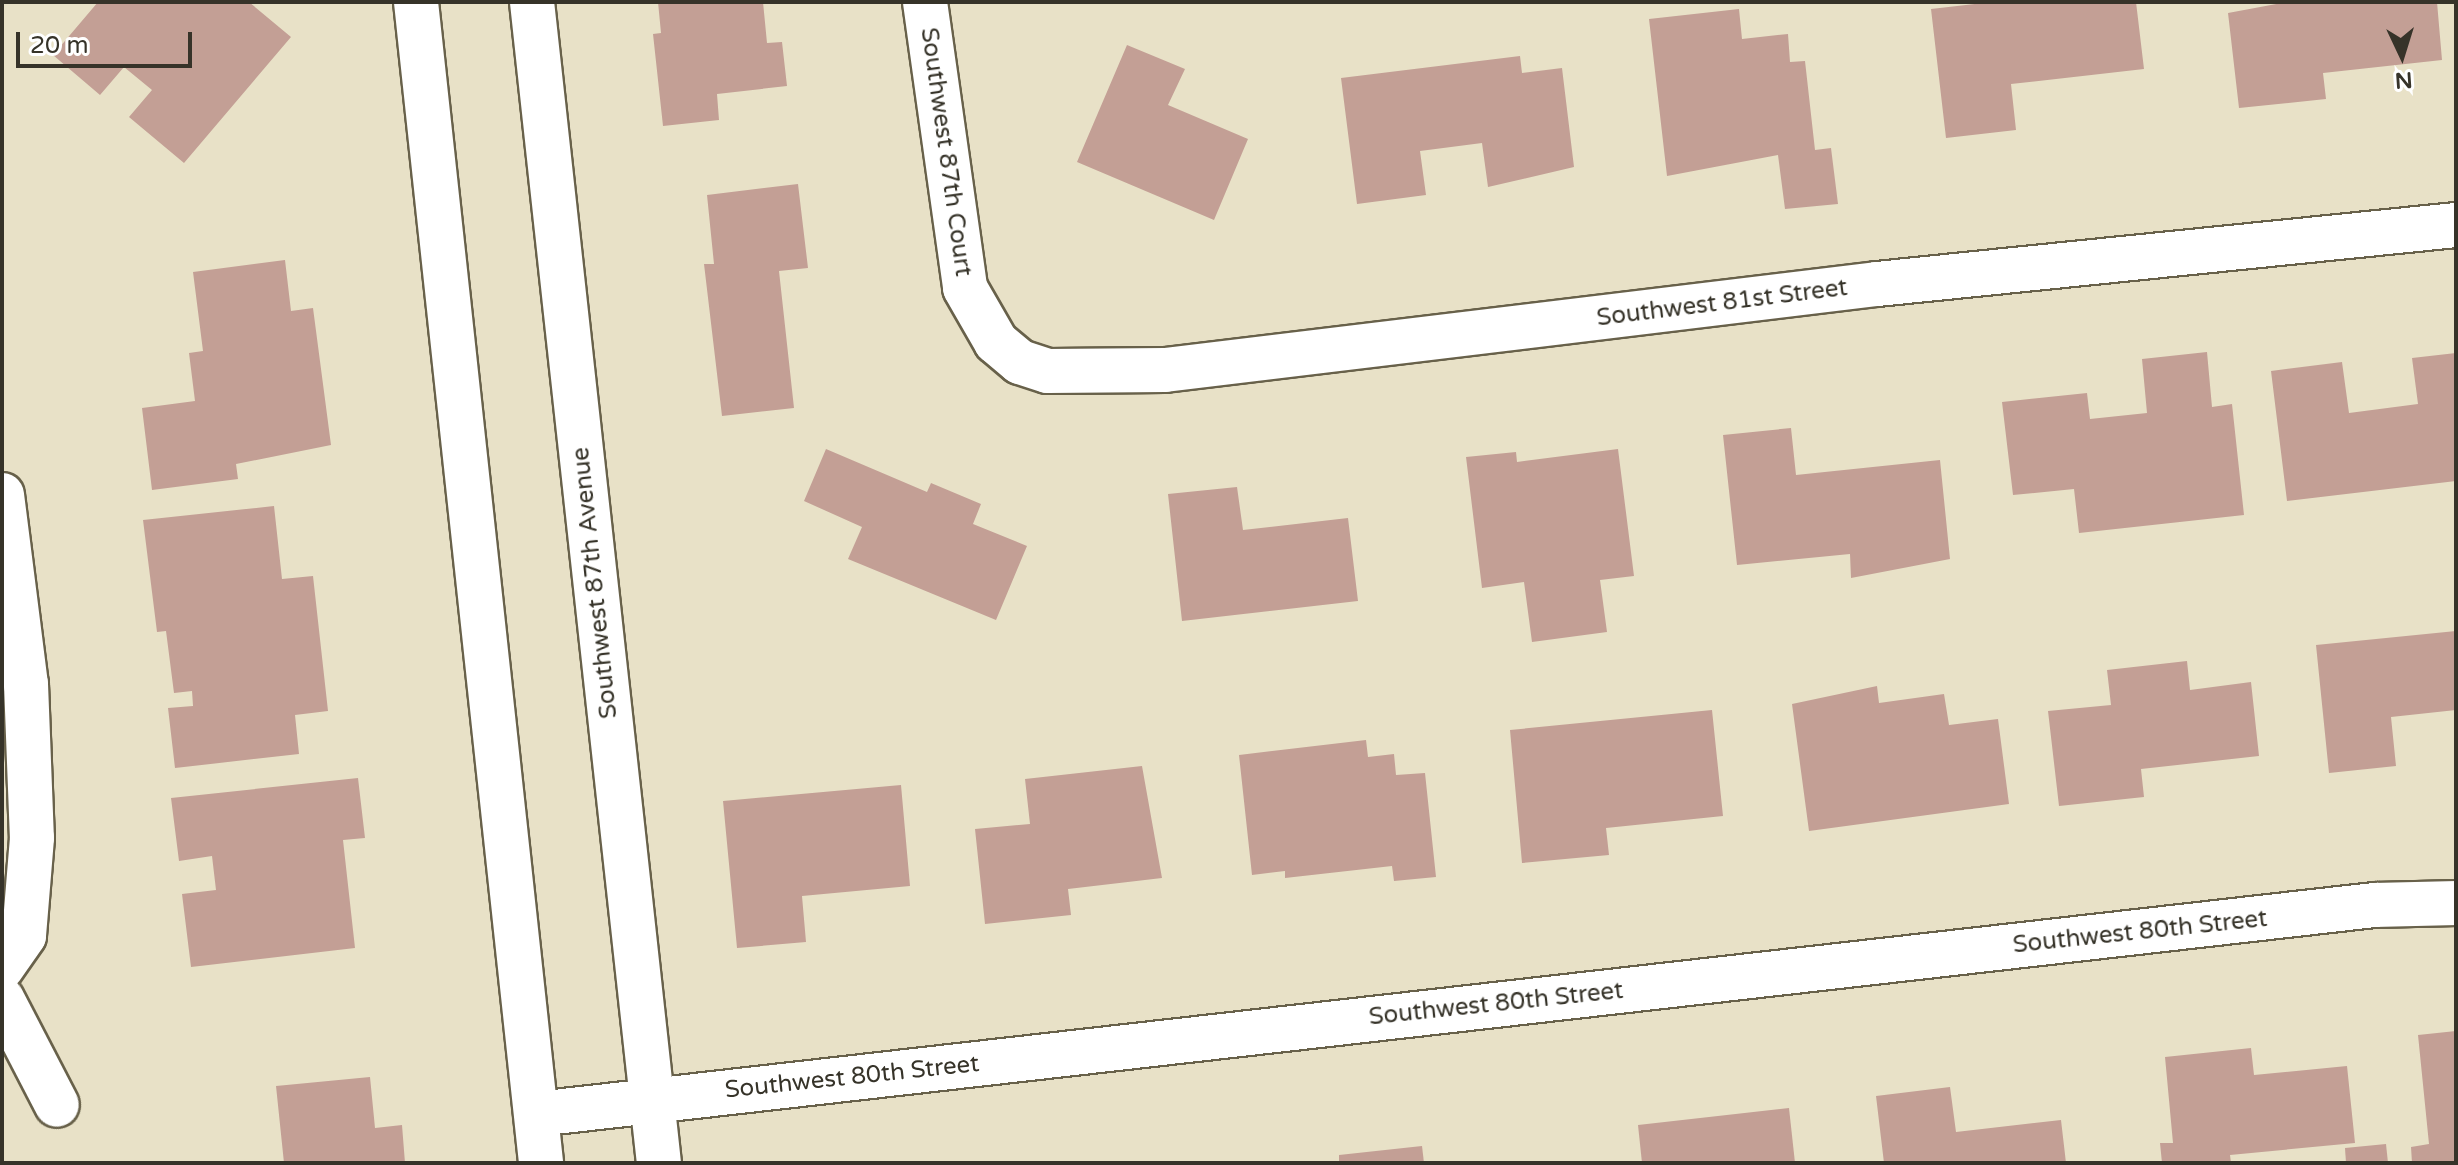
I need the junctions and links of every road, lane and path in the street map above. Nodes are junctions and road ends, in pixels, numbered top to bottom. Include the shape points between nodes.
1 (416, 2) edge
2 (532, 2) edge
3 (925, 2) edge
4 (2456, 225) edge
5 (996, 342) joint
6 (2, 495) edge
7 (2456, 903) edge
8 (2, 968) edge
9 (2, 999) edge
10 (652, 1101) junction
11 (57, 1105) dead end
12 (537, 1114) junction
13 (541, 1163) edge
14 (659, 1163) edge

1 - 12 street
2 - 10 street, Southwest 87th Avenue
3 - 5 street, Southwest 87th Court via 958,263 975,316
4 - 5 street, Southwest 81st Street via 1877,284 1165,370 1048,371 1020,362
6 - 8 street via 26,684 32,838 24,936
7 - 10 street, Southwest 80th Street via 2375,905
9 - 11 street
10 - 12 street, Southwest 80th Street
10 - 14 street, Southwest 87th Avenue
12 - 13 street

